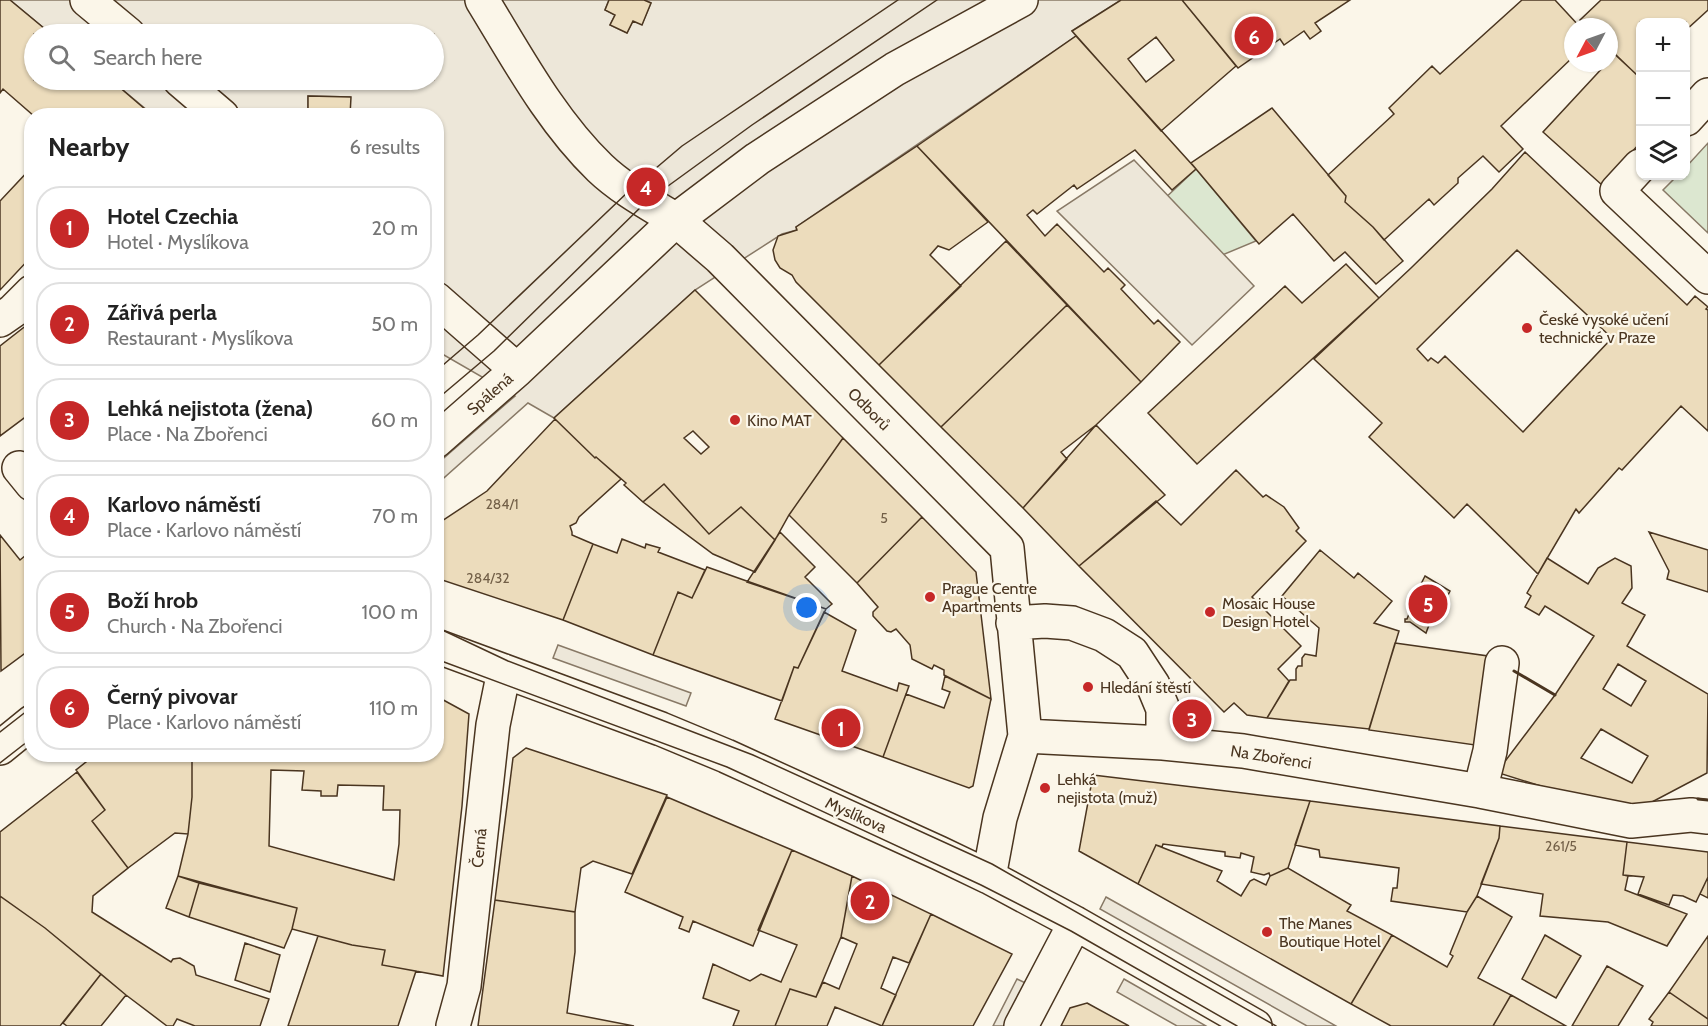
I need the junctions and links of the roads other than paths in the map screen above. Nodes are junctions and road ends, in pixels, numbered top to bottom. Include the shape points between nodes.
1 (87, 0) edge
2 (482, 0) edge
3 (1021, 0) edge
4 (116, 24) edge
5 (192, 90) edge
6 (1708, 95) edge
7 (213, 108) edge
8 (1690, 115) edge
9 (1636, 171) edge
10 (676, 220) junction
11 (1708, 277) edge
12 (24, 300) edge
13 (444, 306) edge
14 (0, 320) edge
15 (517, 370) junction
16 (444, 434) edge
17 (1013, 623) junction
18 (444, 649) edge
19 (1502, 663) dead end
20 (504, 670) junction
21 (24, 728) edge
22 (1025, 736) junction
23 (1163, 743) junction
24 (0, 748) edge
25 (1480, 791) junction
26 (1708, 817) edge
27 (989, 877) junction
28 (1075, 923) junction
29 (453, 1026) edge
30 (1021, 1026) edge
31 (1255, 1026) edge

1 - 4 street
2 - 10 street, Odborů via 546,101 599,168
3 - 10 street, Spálená via 895,69 757,159
5 - 7 street
6 - 8 street
9 - 11 street via 1617,191
10 - 15 street, Spálená
10 - 17 street, Odborů via 720,258 1006,548
12 - 14 street
13 - 15 street
15 - 16 street, Spálená
17 - 22 street, Odborů
17 - 23 street via 1072,623 1104,635 1132,653 1154,685 1163,709
18 - 20 street, Myslíkova
19 - 25 street via 1490,751
20 - 27 street, Myslíkova via 726,756
20 - 29 street, Černá via 493,724 464,986
21 - 24 street
22 - 23 street, Na Zbořenci
22 - 27 street, Odborů via 1000,818
23 - 25 street, Na Zbořenci via 1243,751
25 - 26 street, Na Zbořenci via 1631,820
27 - 28 street, Myslíkova
28 - 30 street
28 - 31 street, Myslíkova

